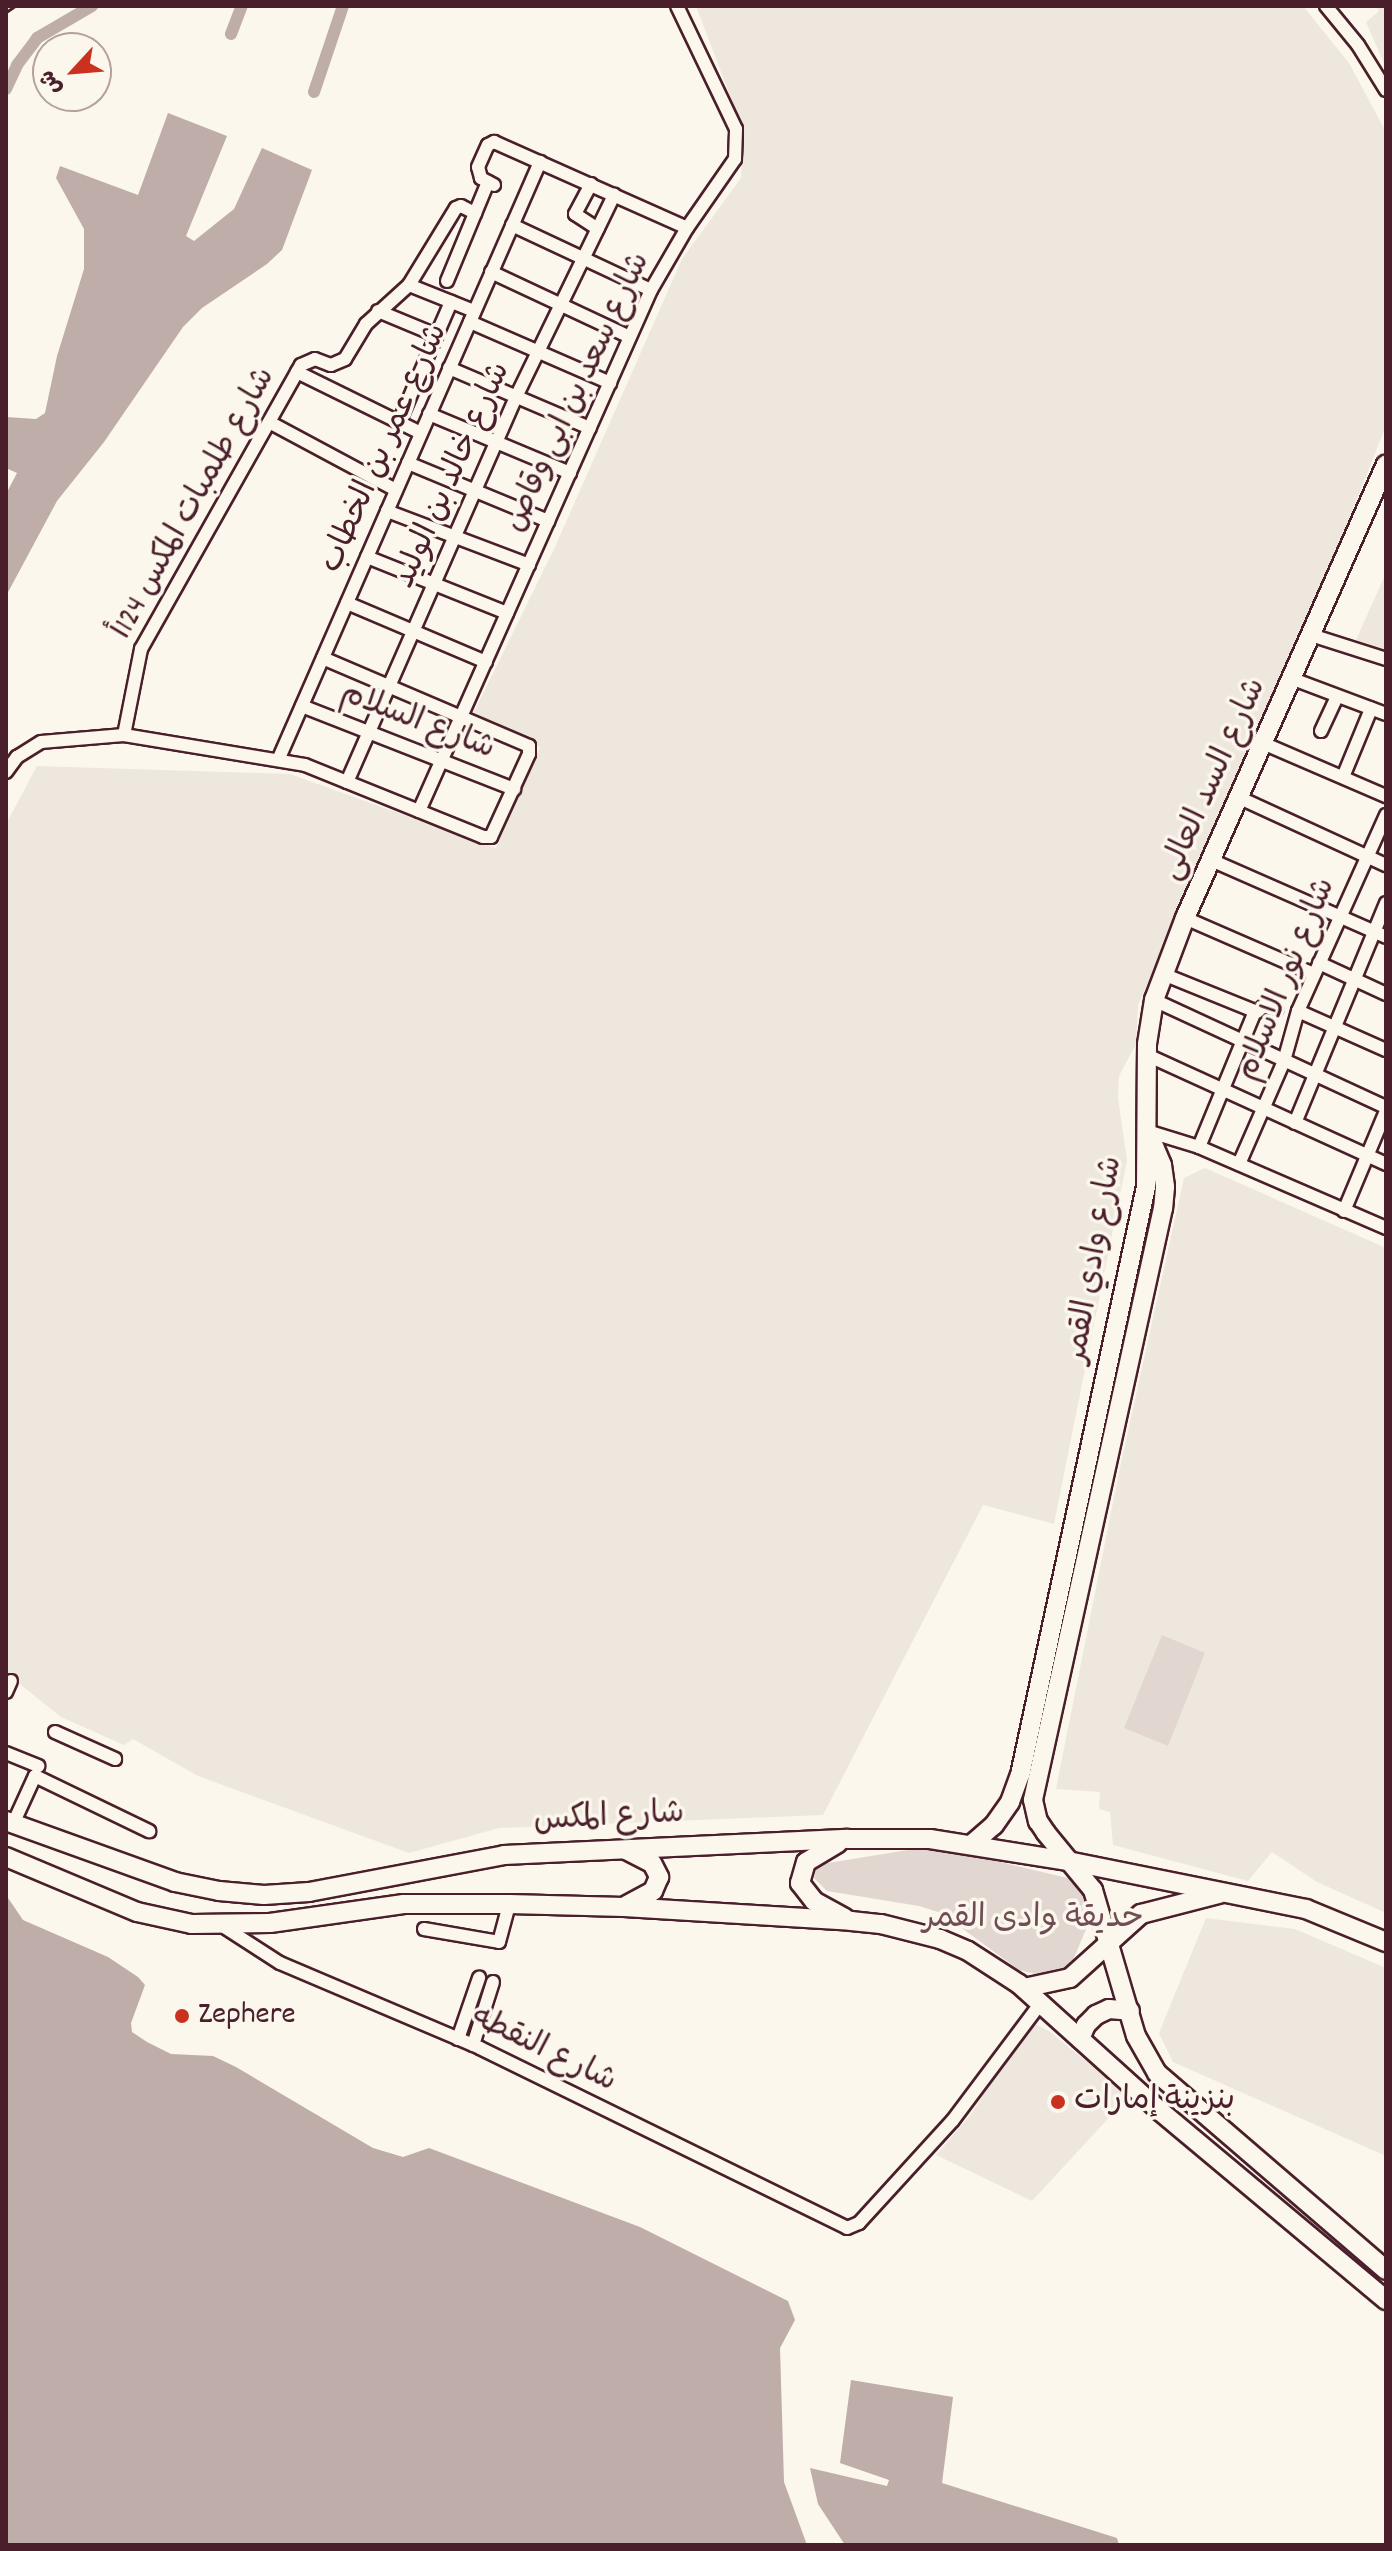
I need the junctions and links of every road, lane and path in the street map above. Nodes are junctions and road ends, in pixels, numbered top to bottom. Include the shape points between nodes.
1 (677, 6) edge
2 (1326, 6) edge
3 (1386, 90) edge
4 (540, 162) junction
5 (591, 184) junction
6 (614, 195) junction
7 (475, 213) junction
8 (512, 225) junction
9 (687, 228) junction
10 (598, 229) junction
11 (440, 238) junction
12 (461, 248) junction
13 (584, 259) junction
14 (491, 272) junction
15 (447, 281) dead end
16 (409, 285) junction
17 (651, 290) junction
18 (451, 302) junction
19 (562, 305) junction
20 (378, 311) junction
21 (472, 317) junction
22 (436, 335) junction
23 (630, 337) junction
24 (538, 352) junction
25 (449, 368) junction
26 (297, 372) junction
27 (610, 383) junction
28 (516, 397) junction
29 (429, 414) junction
30 (269, 422) junction
31 (399, 422) junction
32 (590, 428) junction
33 (421, 433) junction
34 (496, 442) junction
35 (408, 463) junction
36 (1386, 465) edge
37 (570, 473) junction
38 (396, 490) junction
39 (475, 491) junction
40 (387, 511) junction
41 (548, 521) junction
42 (455, 537) junction
43 (367, 557) junction
44 (529, 565) junction
45 (434, 584) junction
46 (347, 603) junction
47 (507, 613) junction
48 (413, 632) junction
49 (1311, 635) junction
50 (323, 658) junction
51 (1386, 659) edge
52 (486, 662) junction
53 (1293, 679) junction
54 (389, 686) junction
55 (1337, 696) junction
56 (302, 706) junction
57 (1371, 709) junction
58 (1386, 714) edge
59 (461, 716) junction
60 (1321, 731) dead end
61 (369, 732) junction
62 (124, 735) junction
63 (1265, 744) junction
64 (279, 758) junction
65 (442, 761) junction
66 (7, 769) edge
67 (1343, 777) junction
68 (347, 782) junction
69 (514, 789) junction
70 (1386, 796) edge
71 (1240, 798) junction
72 (419, 811) junction
73 (1386, 815) edge
74 (1367, 856) junction
75 (1211, 860) junction
76 (1386, 865) edge
77 (1386, 903) edge
78 (1340, 917) junction
79 (1185, 918) junction
80 (1380, 934) edge
81 (1317, 969) junction
82 (1163, 974) junction
83 (1355, 979) junction
84 (1386, 994) edge
85 (1154, 1000) junction
86 (1276, 1010) dead end
87 (1255, 1011) junction
88 (1298, 1011) junction
89 (1335, 1028) junction
90 (1242, 1042) junction
91 (1386, 1050) edge
92 (1147, 1055) junction
93 (1284, 1061) junction
94 (1317, 1075) junction
95 (1222, 1091) junction
96 (1264, 1109) junction
97 (1386, 1109) edge
98 (1295, 1123) junction
99 (1147, 1131) junction
100 (1199, 1147) junction
101 (1367, 1156) junction
102 (1239, 1164) junction
103 (1386, 1164) edge
104 (1344, 1211) junction
105 (1386, 1228) edge
106 (55, 1732) dead end
107 (6, 1753) edge
108 (115, 1759) dead end
109 (37, 1771) junction
110 (10, 1822) edge
111 (149, 1831) dead end
112 (848, 1839) junction
113 (972, 1844) junction
114 (619, 1847) junction
115 (6, 1857) edge
116 (1068, 1861) junction
117 (1226, 1892) junction
118 (509, 1904) junction
119 (624, 1907) junction
120 (851, 1921) junction
121 (221, 1925) junction
122 (424, 1929) dead end
123 (1108, 1940) junction
124 (1386, 1942) edge
125 (479, 1978) dead end
126 (493, 1982) dead end
127 (1024, 1988) junction
128 (1041, 2003) junction
129 (1130, 2011) junction
130 (458, 2039) junction
131 (1080, 2039) junction
132 (473, 2045) junction
133 (1363, 2249) junction
134 (1348, 2269) junction
135 (1386, 2270) edge
136 (1386, 2300) edge

1 - 9 street, شارع سعد بن ابى وقاص via 730,115 737,144 729,173
2 - 3 street
4 - 5 street
4 - 7 street via 497,142 488,145 478,167 481,178 491,184
4 - 8 street, شارع عمر بن الخطاب
5 - 6 street
5 - 10 street via 575,214
6 - 9 street
6 - 10 street, شارع خالد بن الوليد
7 - 11 street, شارع طلمبات المكس 124أ via 456,208
7 - 12 street
8 - 13 street
8 - 14 street, شارع عمر بن الخطاب
9 - 17 street, شارع سعد بن ابى وقاص
10 - 13 street, شارع خالد بن الوليد
11 - 12 street
11 - 16 street, شارع طلمبات المكس 124أ
12 - 15 street
13 - 17 street
13 - 19 street, شارع خالد بن الوليد
14 - 19 street
14 - 21 street, شارع عمر بن الخطاب
16 - 18 street
16 - 20 street, شارع طلمبات المكس 124أ
17 - 23 street, شارع سعد بن ابى وقاص
18 - 21 street
18 - 22 street
19 - 23 street
19 - 24 street, شارع خالد بن الوليد
20 - 22 street
20 - 26 street, شارع طلمبات المكس 124أ via 345,359 331,365 307,360
21 - 24 street
21 - 25 street, شارع عمر بن الخطاب
22 - 31 street
23 - 27 street, شارع سعد بن ابى وقاص
24 - 27 street
24 - 28 street, شارع خالد بن الوليد
25 - 28 street
25 - 29 street, شارع عمر بن الخطاب
26 - 30 street, شارع طلمبات المكس 124أ
26 - 31 street
27 - 32 street, شارع سعد بن ابى وقاص
28 - 32 street
28 - 34 street, شارع خالد بن الوليد
29 - 33 street, شارع عمر بن الخطاب
29 - 34 street
30 - 38 street
30 - 62 street, شارع طلمبات المكس 124أ via 141,649
31 - 33 street
32 - 37 street, شارع سعد بن ابى وقاص
33 - 35 street, شارع عمر بن الخطاب
34 - 37 street
34 - 39 street, شارع خالد بن الوليد
35 - 38 street, شارع عمر بن الخطاب
35 - 39 street
36 - 49 main road, شارع السد العالى
37 - 41 street, شارع سعد بن ابى وقاص
38 - 40 street, شارع عمر بن الخطاب
39 - 41 street
39 - 42 street, شارع خالد بن الوليد
40 - 42 street
40 - 43 street, شارع عمر بن الخطاب
41 - 44 street, شارع سعد بن ابى وقاص
42 - 44 street
42 - 45 street, شارع خالد بن الوليد
43 - 45 street
43 - 46 street, شارع عمر بن الخطاب
44 - 47 street, شارع سعد بن ابى وقاص
45 - 47 street
45 - 48 street, شارع خالد بن الوليد
46 - 48 street
46 - 50 street, شارع عمر بن الخطاب
47 - 52 street, شارع سعد بن ابى وقاص
48 - 52 street
48 - 54 street, شارع خالد بن الوليد
49 - 51 street
49 - 53 main road, شارع السد العالى
50 - 54 street
50 - 56 street, شارع عمر بن الخطاب
52 - 59 street, شارع سعد بن ابى وقاص
53 - 55 street
53 - 63 main road, شارع السد العالى
54 - 59 street
54 - 61 street, شارع خالد بن الوليد
55 - 57 street
55 - 60 street
56 - 61 street, شارع السلام
56 - 64 street, شارع عمر بن الخطاب
57 - 58 street
57 - 67 street
59 - 65 street, شارع سعد بن ابى وقاص
59 - 69 street via 527,744 530,752
61 - 65 street, شارع السلام
61 - 68 street, شارع خالد بن الوليد
62 - 64 street
62 - 66 street via 41,742
63 - 67 street
63 - 71 main road, شارع السد العالى
64 - 68 street
65 - 69 street, شارع السلام
65 - 72 street, شارع سعد بن ابى وقاص
67 - 70 street
68 - 72 street
69 - 72 street via 494,834 483,837
71 - 74 street
71 - 75 main road, شارع السد العالى
73 - 74 street, شارع نور الاسلام
74 - 76 street
74 - 78 street, شارع نور الاسلام
75 - 78 street
75 - 79 main road, شارع السد العالى
77 - 80 street
78 - 80 street
78 - 81 street, شارع نور الاسلام
79 - 81 street
79 - 82 main road, شارع السد العالى
80 - 83 street
81 - 83 street
81 - 88 street, شارع نور الاسلام
82 - 85 main road, شارع السد العالى
82 - 87 street
83 - 84 street
83 - 89 street
85 - 90 street
85 - 92 main road, شارع السد العالى
86 - 87 street via 1264,1006
87 - 90 street
88 - 89 street
88 - 93 street, شارع نور الاسلام
89 - 91 street
89 - 94 street
90 - 93 street
90 - 95 street
92 - 95 street
92 - 99 main road, شارع السد العالى
93 - 94 street
93 - 96 street, شارع نور الاسلام
94 - 97 street
94 - 98 street
95 - 96 street
95 - 100 street
96 - 98 street
96 - 102 street, شارع نور الاسلام
97 - 101 street
98 - 101 street
99 - 100 street
99 - 113 main road, شارع وادي القمر via 1143,1202 1020,1775 1010,1802
99 - 116 main road, شارع وادي القمر via 1162,1165 1163,1208 1032,1791 1038,1821
100 - 102 street
101 - 103 street
101 - 104 street
102 - 104 street
104 - 105 street
106 - 108 street
107 - 109 street
109 - 110 street
109 - 111 street
110 - 114 main road, شارع المكس via 175,1882 253,1894 309,1892 504,1855
112 - 113 main road, شارع المكس
112 - 114 main road, شارع المكس
112 - 120 main road via 806,1862 800,1883 814,1901
113 - 116 main road, شارع المكس
114 - 119 main road via 652,1863 659,1877 653,1891
115 - 121 main road via 137,1912
116 - 117 main road, شارع المكس
116 - 123 main road, شارع وادي القمر via 1093,1890
117 - 123 main road via 1141,1914
117 - 124 main road, شارع المكس via 1306,1909
118 - 119 main road
118 - 121 main road via 404,1904
118 - 122 street via 499,1942
119 - 120 main road
120 - 127 main road via 940,1939 995,1966
121 - 130 street, شارع النقطه via 280,1963
123 - 127 main road via 1070,1978
123 - 129 main road, شارع وادي القمر
125 - 130 street
126 - 132 street
127 - 128 main road
128 - 131 main road
128 - 132 street, شارع النقطه via 953,2120 851,2228
129 - 131 main road via 1109,2009 1096,2015
129 - 133 main road, شارع وادي القمر via 1142,2049 1157,2073
130 - 132 street, شارع النقطه
131 - 134 main road
133 - 134 main road
133 - 135 main road, شارع وادي القمر
134 - 136 main road

